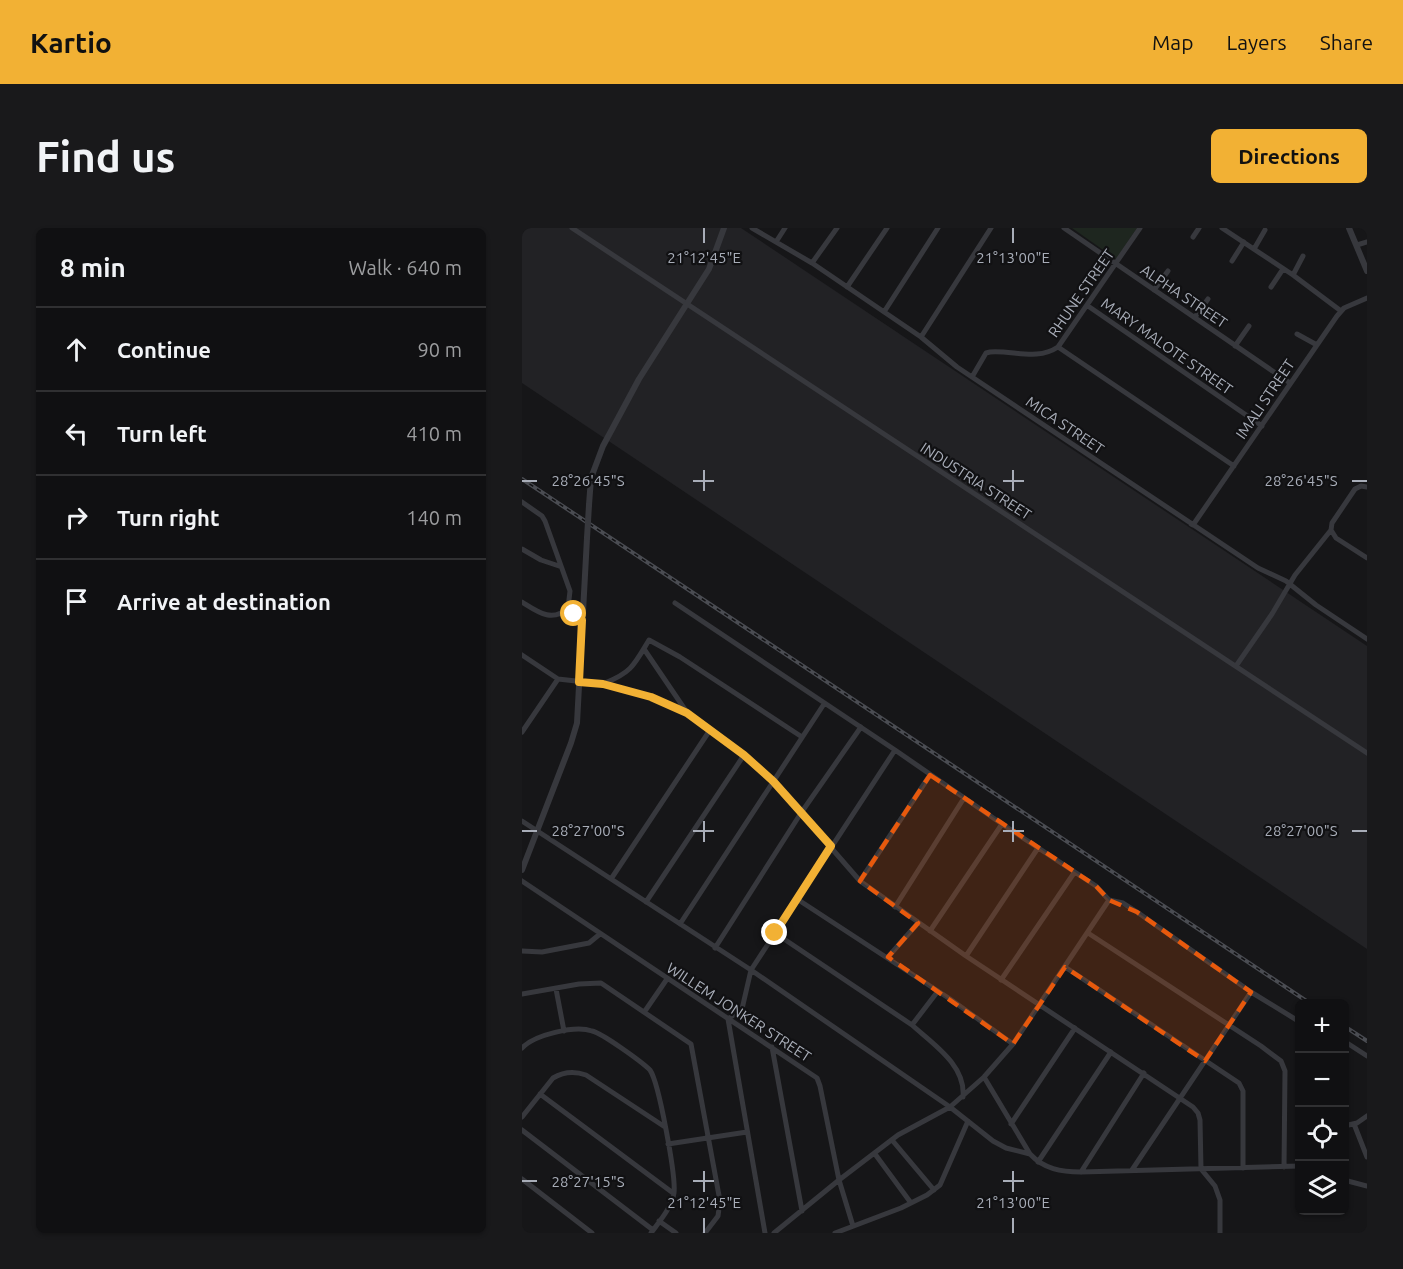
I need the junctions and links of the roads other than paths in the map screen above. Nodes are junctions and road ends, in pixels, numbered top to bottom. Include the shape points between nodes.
1 (572, 228) edge
2 (724, 228) edge
3 (752, 228) edge
4 (785, 228) edge
5 (837, 228) edge
6 (887, 228) edge
7 (938, 228) edge
8 (990, 228) edge
9 (1064, 228) edge
10 (1140, 228) edge
11 (1199, 228) edge
12 (1222, 228) edge
13 (1349, 228) edge
14 (1265, 230) dead end
15 (1193, 237) dead end
16 (776, 242) junction
17 (1244, 242) junction
18 (1367, 242) edge
19 (1357, 245) junction
20 (1254, 249) junction
21 (1303, 256) dead end
22 (1232, 261) dead end
23 (812, 263) junction
24 (1116, 264) junction
25 (1283, 268) junction
26 (1168, 271) dead end
27 (1367, 271) edge
28 (1293, 275) junction
29 (847, 287) junction
30 (1271, 287) dead end
31 (1154, 290) junction
32 (1367, 298) edge
33 (1209, 299) dead end
34 (687, 304) junction
35 (1088, 306) junction
36 (1341, 311) junction
37 (884, 312) junction
38 (1195, 317) junction
39 (1249, 326) dead end
40 (1297, 334) dead end
41 (921, 338) junction
42 (1317, 345) junction
43 (1235, 346) junction
44 (1058, 347) junction
45 (972, 377) junction
46 (1290, 383) junction
47 (1262, 426) junction
48 (1234, 466) junction
49 (1367, 487) edge
50 (522, 502) edge
51 (1193, 525) junction
52 (1331, 530) junction
53 (522, 549) edge
54 (1367, 558) edge
55 (559, 566) junction
56 (1290, 584) junction
57 (522, 602) edge
58 (675, 603) dead end
59 (568, 608) junction
60 (582, 620) junction
61 (1367, 639) edge
62 (644, 649) junction
63 (522, 656) edge
64 (1236, 666) junction
65 (558, 679) junction
66 (579, 682) junction
67 (603, 684) junction
68 (824, 704) junction
69 (687, 713) junction
70 (861, 727) junction
71 (710, 730) junction
72 (522, 732) edge
73 (802, 737) junction
74 (895, 750) junction
75 (1367, 753) edge
76 (744, 755) junction
77 (930, 775) junction
78 (773, 781) junction
79 (964, 798) junction
80 (801, 813) junction
81 (522, 821) edge
82 (1002, 824) junction
83 (537, 831) junction
84 (831, 846) junction
85 (1038, 848) junction
86 (522, 870) edge
87 (1074, 873) junction
88 (611, 879) junction
89 (522, 881) edge
90 (860, 881) junction
91 (797, 898) junction
92 (1109, 900) junction
93 (646, 902) junction
94 (895, 906) junction
95 (918, 923) junction
96 (680, 924) junction
97 (930, 931) junction
98 (775, 933) junction
99 (1088, 933) junction
100 (600, 934) junction
101 (715, 948) junction
102 (522, 951) edge
103 (966, 956) junction
104 (888, 957) junction
105 (1065, 967) junction
106 (751, 970) junction
107 (667, 979) junction
108 (1001, 980) junction
109 (556, 989) junction
110 (938, 991) junction
111 (1251, 992) junction
112 (522, 994) edge
113 (1040, 1005) junction
114 (645, 1011) junction
115 (728, 1019) junction
116 (1295, 1020) edge
117 (912, 1025) junction
118 (1229, 1026) junction
119 (1075, 1028) junction
120 (564, 1031) junction
121 (1013, 1044) junction
122 (1349, 1044) edge
123 (772, 1047) junction
124 (522, 1048) edge
125 (1111, 1052) junction
126 (1367, 1056) edge
127 (1205, 1061) junction
128 (1144, 1073) junction
129 (984, 1077) junction
130 (540, 1094) junction
131 (963, 1097) junction
132 (1180, 1097) junction
133 (950, 1107) junction
134 (1367, 1116) edge
135 (522, 1117) edge
136 (968, 1121) junction
137 (1011, 1124) junction
138 (1354, 1124) junction
139 (1349, 1125) edge
140 (665, 1127) junction
141 (522, 1130) edge
142 (747, 1132) junction
143 (709, 1139) junction
144 (892, 1140) junction
145 (668, 1144) junction
146 (875, 1154) junction
147 (1030, 1154) junction
148 (1367, 1157) edge
149 (1038, 1162) junction
150 (1295, 1166) edge
151 (1284, 1167) junction
152 (1243, 1168) junction
153 (1201, 1169) junction
154 (1132, 1170) junction
155 (1081, 1172) junction
156 (522, 1179) edge
157 (838, 1180) junction
158 (1349, 1181) edge
159 (1367, 1186) edge
160 (934, 1190) junction
161 (674, 1194) junction
162 (911, 1203) junction
163 (802, 1211) junction
164 (659, 1221) junction
165 (853, 1226) junction
166 (652, 1231) edge
167 (592, 1233) edge
168 (676, 1233) edge
169 (705, 1233) edge
170 (765, 1233) edge
171 (775, 1233) edge
172 (835, 1233) edge
173 (1220, 1233) edge

1 - 34 street, INDUSTRIA STREET
2 - 34 street via 709,268
3 - 16 street, MICA STREET
4 - 16 street
5 - 23 street
6 - 29 street
7 - 37 street
8 - 41 street
9 - 24 street, ALPHA STREET
10 - 24 street, RHUNE STREET
11 - 15 street
12 - 17 street
13 - 19 street
14 - 20 street
16 - 23 street, MICA STREET
17 - 20 street
17 - 22 street
18 - 19 street
19 - 27 street
20 - 25 street
21 - 28 street
23 - 29 street, MICA STREET
24 - 31 street, ALPHA STREET
24 - 35 street, RHUNE STREET
25 - 28 street
25 - 30 street
26 - 31 street
28 - 36 street
29 - 37 street, MICA STREET
31 - 38 street, ALPHA STREET
32 - 36 street, IMALI STREET
33 - 38 street
34 - 60 street, bridge via 639,379 603,446 591,478
34 - 64 street, INDUSTRIA STREET
35 - 44 street, RHUNE STREET
35 - 47 street, MARY MALOTE STREET
36 - 42 street, IMALI STREET
37 - 41 street, MICA STREET
38 - 43 street, ALPHA STREET
39 - 43 street
40 - 42 street
41 - 45 street, MICA STREET
42 - 46 street, IMALI STREET
43 - 46 street, ALPHA STREET
44 - 45 street, RHUNE STREET via 1044,353 986,353
44 - 48 street
45 - 51 street, MICA STREET
46 - 47 street, IMALI STREET
47 - 48 street, IMALI STREET
48 - 51 street, IMALI STREET
49 - 52 street via 1356,488
50 - 55 street via 543,518
51 - 56 street, MICA STREET
52 - 54 street via 1336,538
52 - 56 street
53 - 55 street
55 - 59 street via 570,591
56 - 61 street, MICA STREET
56 - 64 street
57 - 59 street via 546,616 562,614
58 - 68 street
59 - 60 street
60 - 66 street
62 - 67 street via 630,670
62 - 69 street
62 - 73 street via 649,640
63 - 65 street
64 - 75 street, INDUSTRIA STREET
65 - 66 street
65 - 72 street
66 - 67 street
66 - 83 street via 574,733
67 - 69 street via 651,697
68 - 70 street
68 - 73 street
69 - 71 street
70 - 74 street
70 - 80 street
71 - 76 street
71 - 88 street
73 - 78 street
74 - 77 street
74 - 84 street
76 - 78 street
76 - 93 street
77 - 79 street
77 - 90 street
78 - 80 street
78 - 96 street
79 - 82 street
79 - 94 street
80 - 84 street
80 - 101 street
81 - 83 street
82 - 85 street
82 - 97 street
83 - 86 street
83 - 88 street
84 - 90 street
84 - 91 street
85 - 87 street
85 - 103 street
87 - 92 street via 1096,885
87 - 108 street
88 - 93 street
89 - 100 street, WILLEM JONKER STREET
90 - 94 street
91 - 98 street
91 - 104 street
92 - 99 street
92 - 111 street via 1123,903
93 - 96 street
94 - 95 street
95 - 97 street
95 - 104 street
96 - 101 street
97 - 103 street
98 - 106 street
98 - 117 street
99 - 105 street
99 - 118 street
100 - 102 street via 589,943 542,952
100 - 107 street, WILLEM JONKER STREET
101 - 106 street
103 - 108 street
104 - 110 street
105 - 113 street
105 - 127 street
106 - 115 street via 741,1009
106 - 133 street
107 - 114 street
107 - 115 street, WILLEM JONKER STREET
108 - 113 street
109 - 112 street
109 - 114 street via 602,983
109 - 120 street
110 - 117 street
110 - 121 street
111 - 116 street
111 - 118 street
113 - 119 street
113 - 121 street
114 - 143 street via 691,1044
115 - 123 street, WILLEM JONKER STREET
115 - 142 street
117 - 131 street via 954,1065 963,1079
118 - 127 street
118 - 151 street via 1284,1065
119 - 125 street
119 - 137 street
120 - 124 street via 536,1037
120 - 140 street via 594,1031 648,1067 655,1080
121 - 129 street
122 - 126 street
123 - 157 street, WILLEM JONKER STREET via 820,1082
123 - 163 street
125 - 128 street
125 - 149 street
127 - 132 street
127 - 152 street via 1235,1079 1242,1088
128 - 132 street
128 - 155 street
129 - 131 street
129 - 137 street
130 - 135 street
130 - 140 street via 556,1076 582,1074
130 - 161 street
131 - 133 street
132 - 153 street via 1199,1116
132 - 154 street
133 - 136 street
133 - 144 street
134 - 138 street
136 - 147 street via 1006,1148
136 - 160 street via 940,1185
137 - 147 street
138 - 139 street
138 - 148 street
140 - 145 street
141 - 166 street
142 - 143 street
142 - 170 street
143 - 145 street
143 - 169 street via 720,1207
144 - 146 street
144 - 160 street
145 - 161 street
146 - 157 street
146 - 162 street
147 - 149 street
149 - 155 street via 1055,1170
150 - 151 street
151 - 152 street
152 - 153 street
153 - 154 street
153 - 173 street via 1215,1186 1220,1200
154 - 155 street
156 - 167 street
157 - 163 street
157 - 165 street, WILLEM JONKER STREET
158 - 159 street
160 - 162 street
161 - 164 street
162 - 165 street
163 - 171 street
164 - 166 street
164 - 168 street
165 - 172 street

